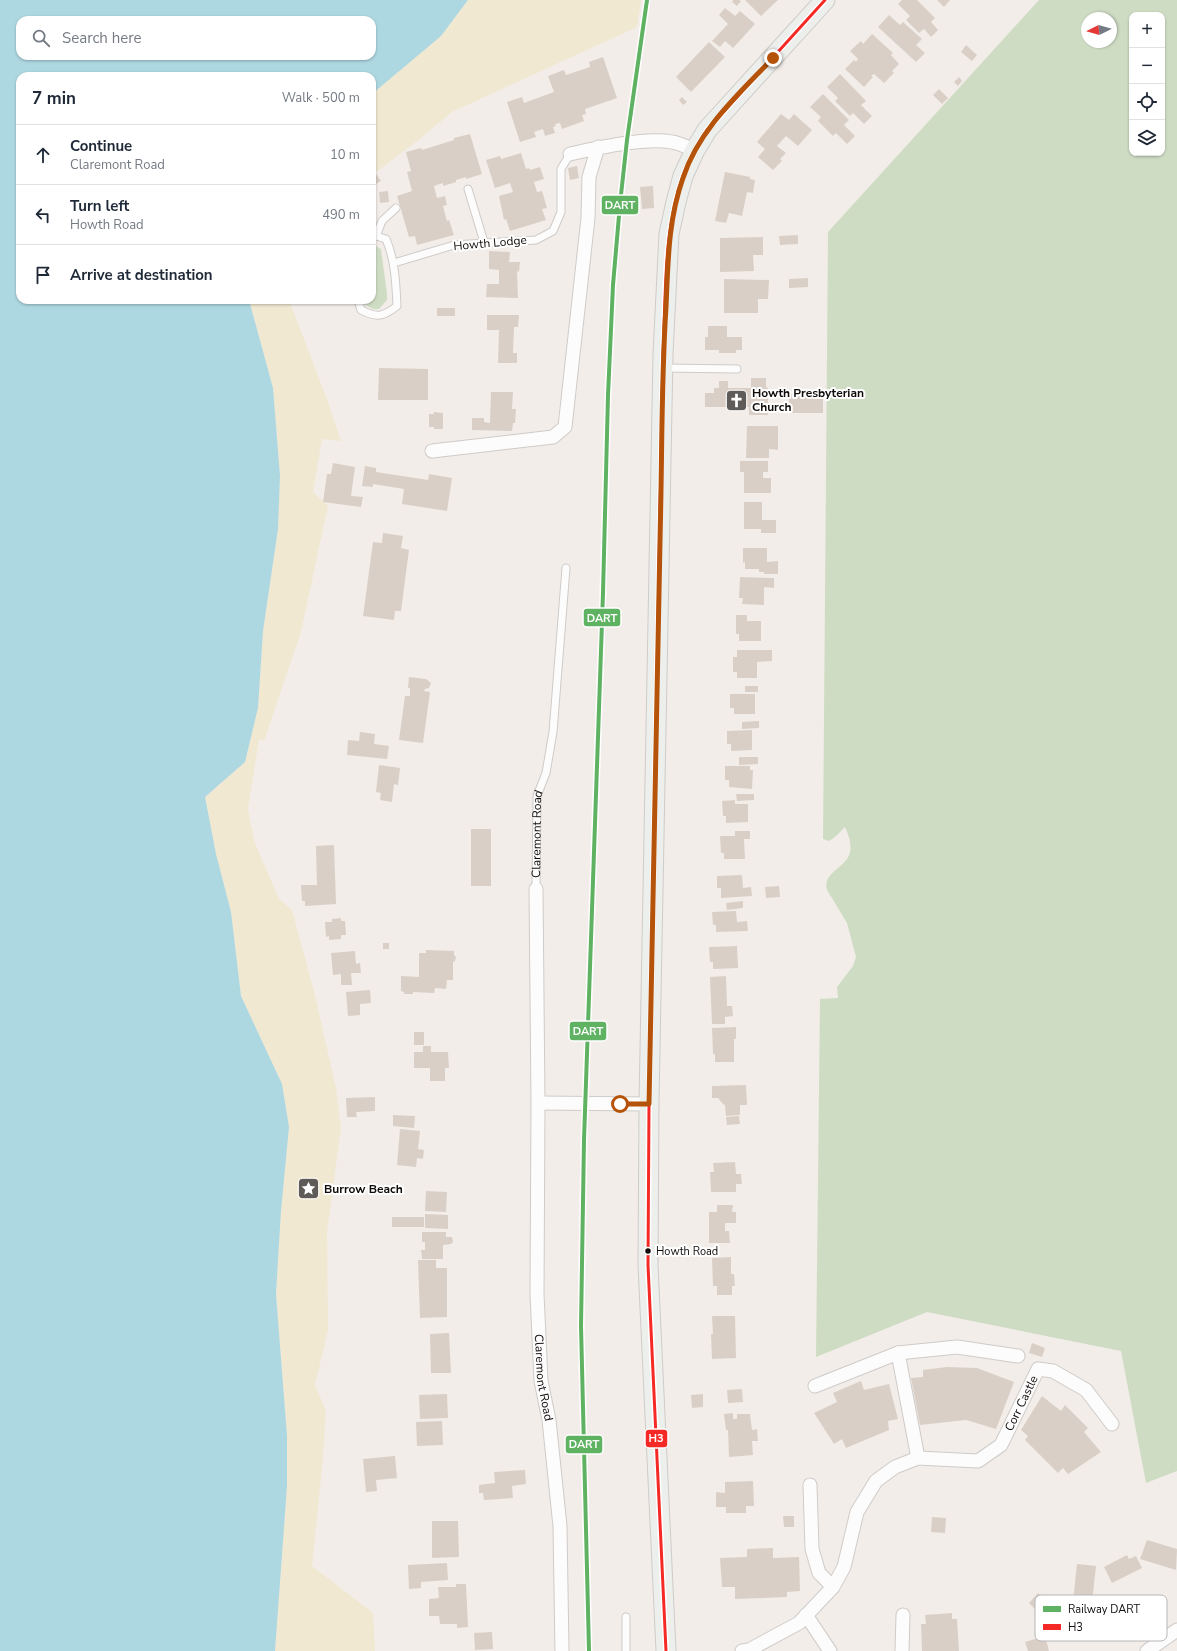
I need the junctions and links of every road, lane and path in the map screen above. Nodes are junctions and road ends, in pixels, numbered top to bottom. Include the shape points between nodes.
1 (825, 0) edge
2 (598, 147) junction
3 (695, 150) junction
4 (570, 154) joint
5 (468, 189) dead end
6 (396, 208) dead end
7 (376, 232) edge
8 (376, 236) edge
9 (484, 242) junction
10 (394, 263) junction
11 (359, 304) edge
12 (663, 368) junction
13 (737, 369) dead end
14 (432, 451) dead end
15 (566, 568) dead end
16 (536, 889) joint
17 (538, 1103) junction
18 (649, 1104) junction
19 (898, 1353) junction
20 (1018, 1356) dead end
21 (815, 1386) dead end
22 (1112, 1424) dead end
23 (918, 1458) junction
24 (810, 1485) dead end
25 (832, 1587) junction
26 (904, 1615) dead end
27 (806, 1616) junction
28 (626, 1617) dead end
29 (1177, 1630) edge
30 (1167, 1637) edge
31 (1161, 1641) edge
32 (826, 1650) edge
33 (562, 1651) edge
34 (626, 1651) edge
35 (666, 1651) edge
36 (742, 1651) edge
37 (902, 1651) edge
38 (1147, 1651) edge

1 - 3 main road via 722,113
2 - 3 street via 650,141 672,142
2 - 4 street
2 - 14 street via 589,177 588,218 566,427 553,437
3 - 12 main road via 683,176 669,234
4 - 9 lane, Howth Lodge via 561,169 561,212 553,231 536,240
5 - 9 lane
6 - 7 lane via 382,221
8 - 10 lane via 386,239
9 - 10 lane, Howth Lodge via 454,245
10 - 11 lane via 397,306 387,314 372,316 361,310
12 - 13 lane
12 - 18 main road
15 - 16 lane, Claremont Road via 553,732 546,773 537,796
16 - 17 street, Claremont Road
17 - 18 street
17 - 33 street, Claremont Road via 537,1294 541,1381 549,1420 560,1526
18 - 35 main road via 648,1286
19 - 20 street via 957,1347
19 - 21 street
19 - 23 street
22 - 23 street, Corr Castle via 1086,1390 1053,1371 1038,1369 1001,1445 978,1461
23 - 25 street, Corr Castle via 895,1466 876,1481 857,1512 844,1567
24 - 25 street via 812,1549 819,1572
25 - 27 street, Corr Castle
26 - 37 street
27 - 32 street
27 - 36 street, Corr Castle via 800,1623 749,1650
28 - 34 lane
29 - 30 street
31 - 38 street

